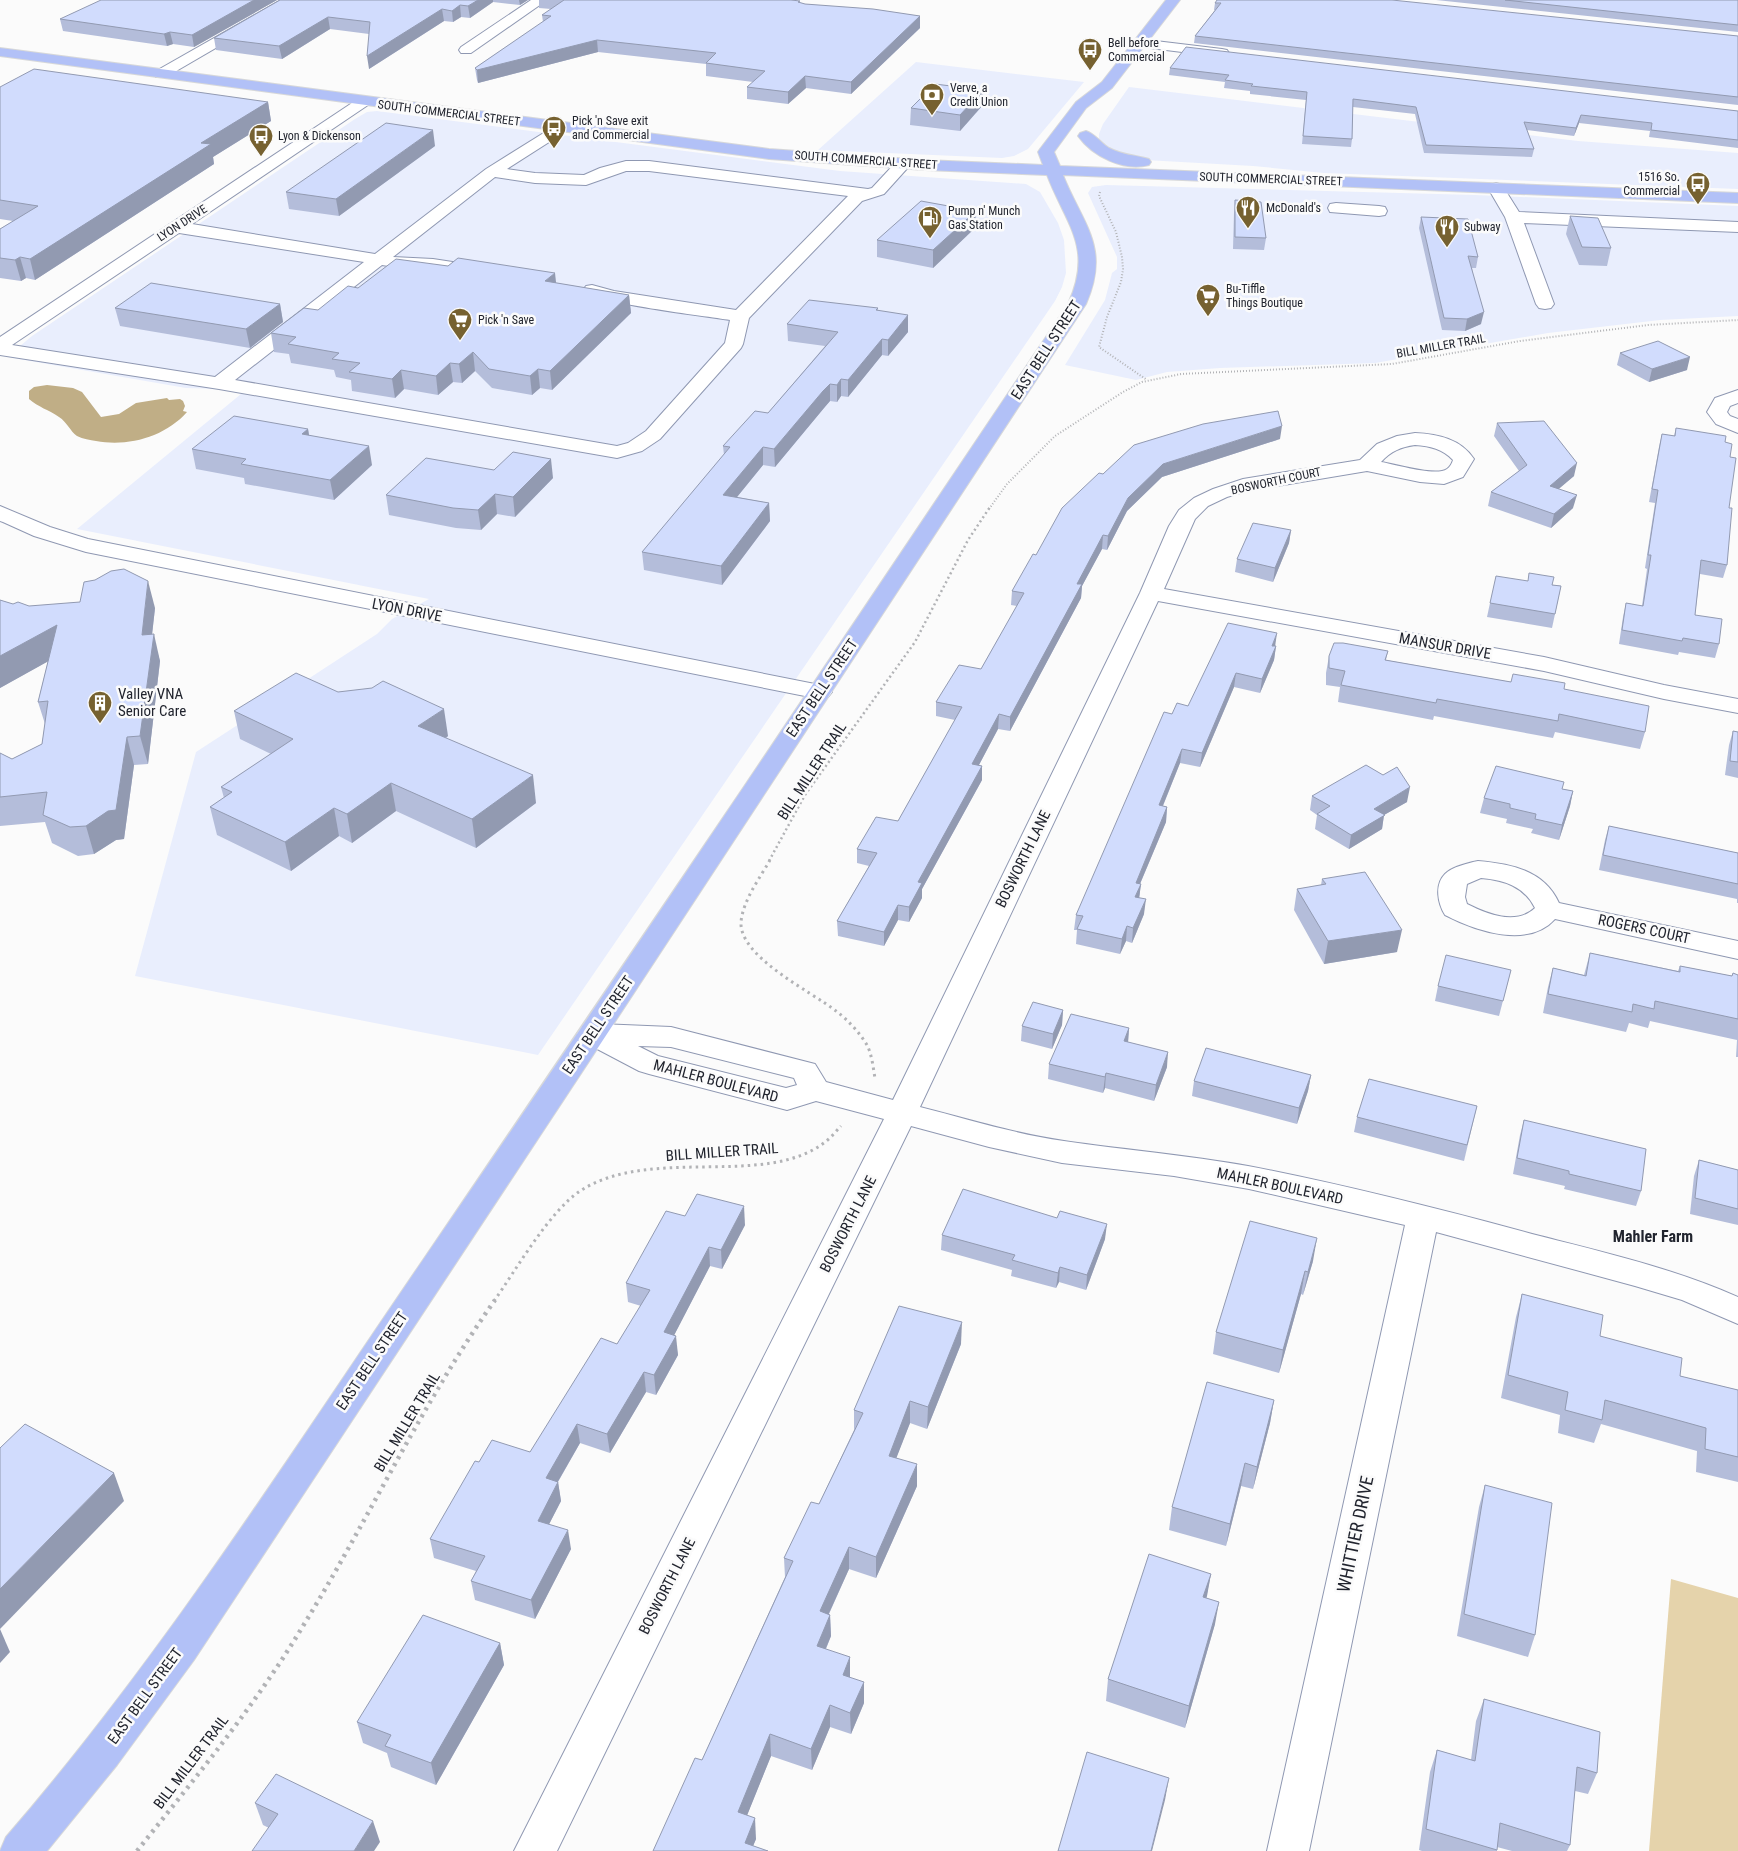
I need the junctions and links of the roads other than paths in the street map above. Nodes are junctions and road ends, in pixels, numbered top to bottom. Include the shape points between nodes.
1 (291, 0) edge
2 (540, 0) edge
3 (1173, 0) edge
4 (1139, 43) junction
5 (466, 50) dead end
6 (0, 52) edge
7 (1236, 54) edge
8 (161, 74) junction
9 (1107, 85) junction
10 (363, 102) junction
11 (1102, 107) dead end
12 (1094, 121) dead end
13 (563, 128) junction
14 (1073, 152) junction
15 (904, 163) junction
16 (492, 172) junction
17 (1248, 178) junction
18 (1496, 188) junction
19 (866, 193) junction
20 (1734, 198) edge
21 (1336, 208) dead end
22 (1378, 210) dead end
23 (1513, 217) junction
24 (1738, 217) edge
25 (1738, 226) edge
26 (176, 227) junction
27 (378, 259) junction
28 (407, 264) junction
29 (498, 274) edge
30 (456, 279) edge
31 (573, 292) edge
32 (1545, 304) dead end
33 (740, 316) junction
34 (0, 345) edge
35 (0, 349) edge
36 (219, 383) junction
37 (1738, 396) edge
38 (1738, 427) edge
39 (1367, 465) dead end
40 (0, 512) edge
41 (1151, 593) junction
42 (820, 692) junction
43 (1738, 706) edge
44 (1549, 909) dead end
45 (1738, 950) edge
46 (592, 1034) junction
47 (902, 1112) junction
48 (1423, 1217) junction
49 (1738, 1310) edge
50 (21, 1851) edge
51 (534, 1851) edge
52 (1288, 1851) edge

1 - 8 street
2 - 5 street
3 - 4 main road
4 - 7 street
4 - 9 main road
6 - 8 main road, SOUTH COMMERCIAL STREET
8 - 10 main road, SOUTH COMMERCIAL STREET
9 - 11 main road
9 - 14 main road, EAST BELL STREET via 1081,105 1046,152
10 - 13 main road, SOUTH COMMERCIAL STREET
10 - 26 street, LYON DRIVE
12 - 14 main road
13 - 15 main road, SOUTH COMMERCIAL STREET via 769,154
13 - 16 street
14 - 15 main road, SOUTH COMMERCIAL STREET
14 - 17 main road, SOUTH COMMERCIAL STREET
14 - 17 main road via 1090,142 1123,159 1194,165
14 - 42 main road, EAST BELL STREET via 1061,189 1086,240 1089,262 1084,292
15 - 19 street via 878,191
16 - 19 street via 586,180 626,166 649,166
16 - 27 street
17 - 18 main road, SOUTH COMMERCIAL STREET
18 - 20 main road, SOUTH COMMERCIAL STREET
18 - 23 street
19 - 33 street via 856,197
20 - 24 street
21 - 22 street
23 - 25 street
23 - 32 street
26 - 27 street
26 - 34 street, LYON DRIVE
27 - 28 street
27 - 36 street
28 - 29 street via 433,264
28 - 30 street via 426,274
31 - 33 street
33 - 36 street via 734,344 667,420 635,447 617,452
35 - 36 street
37 - 38 street via 1722,402 1718,412 1723,420
39 - 41 street, BOSWORTH COURT via 1243,486 1201,502 1186,515
40 - 42 street, LYON DRIVE via 35,529 86,545
41 - 43 street, MANSUR DRIVE via 1544,664
41 - 47 street, BOSWORTH LANE
42 - 46 main road, EAST BELL STREET
44 - 45 street, ROGERS COURT
46 - 47 street, MAHLER BOULEVARD via 649,1064 787,1099 815,1090
46 - 50 main road, EAST BELL STREET via 180,1648 70,1795
47 - 48 street, MAHLER BOULEVARD via 1062,1152 1174,1165 1249,1178
47 - 51 street, BOSWORTH LANE
48 - 49 street, MAHLER BOULEVARD via 1635,1273 1693,1291
48 - 52 street, WHITTIER DRIVE

